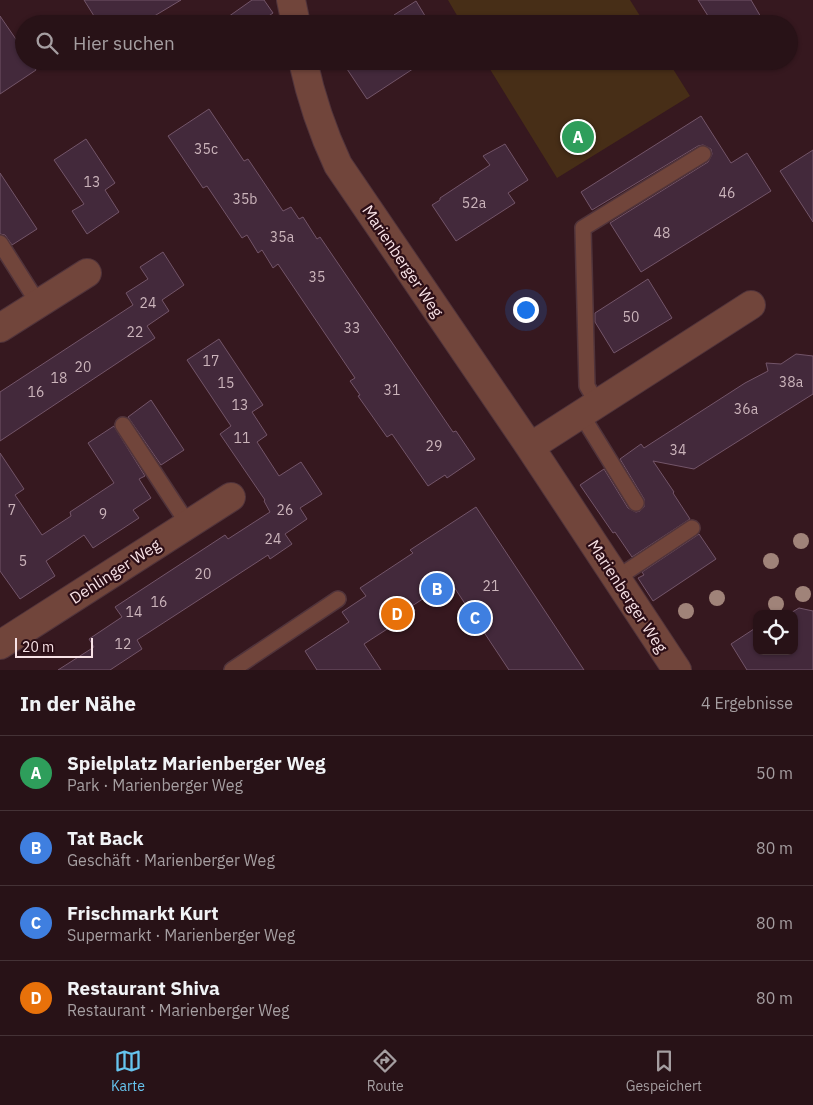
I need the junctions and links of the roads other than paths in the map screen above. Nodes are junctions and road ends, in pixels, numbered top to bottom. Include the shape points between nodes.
1 (291, 0) edge
2 (294, 15) edge
3 (305, 70) edge
4 (703, 154) dead end
5 (0, 243) edge
6 (87, 273) dead end
7 (38, 304) junction
8 (750, 305) dead end
9 (0, 328) edge
10 (589, 409) junction
11 (123, 425) dead end
12 (530, 447) junction
13 (231, 497) dead end
14 (636, 503) dead end
15 (188, 524) junction
16 (692, 528) dead end
17 (616, 578) junction
18 (338, 599) dead end
19 (0, 645) edge
20 (232, 670) edge
21 (677, 670) edge

1 - 2 street
3 - 12 street, Marienberger Weg via 323,133 338,165
4 - 10 lane via 583,228
5 - 7 lane
6 - 7 street
7 - 9 street
8 - 10 street
10 - 12 street
10 - 14 lane
11 - 15 lane
12 - 17 street, Marienberger Weg
13 - 15 street, Dehlinger Weg
15 - 19 street, Dehlinger Weg
16 - 17 lane
17 - 21 street, Marienberger Weg
18 - 20 lane

